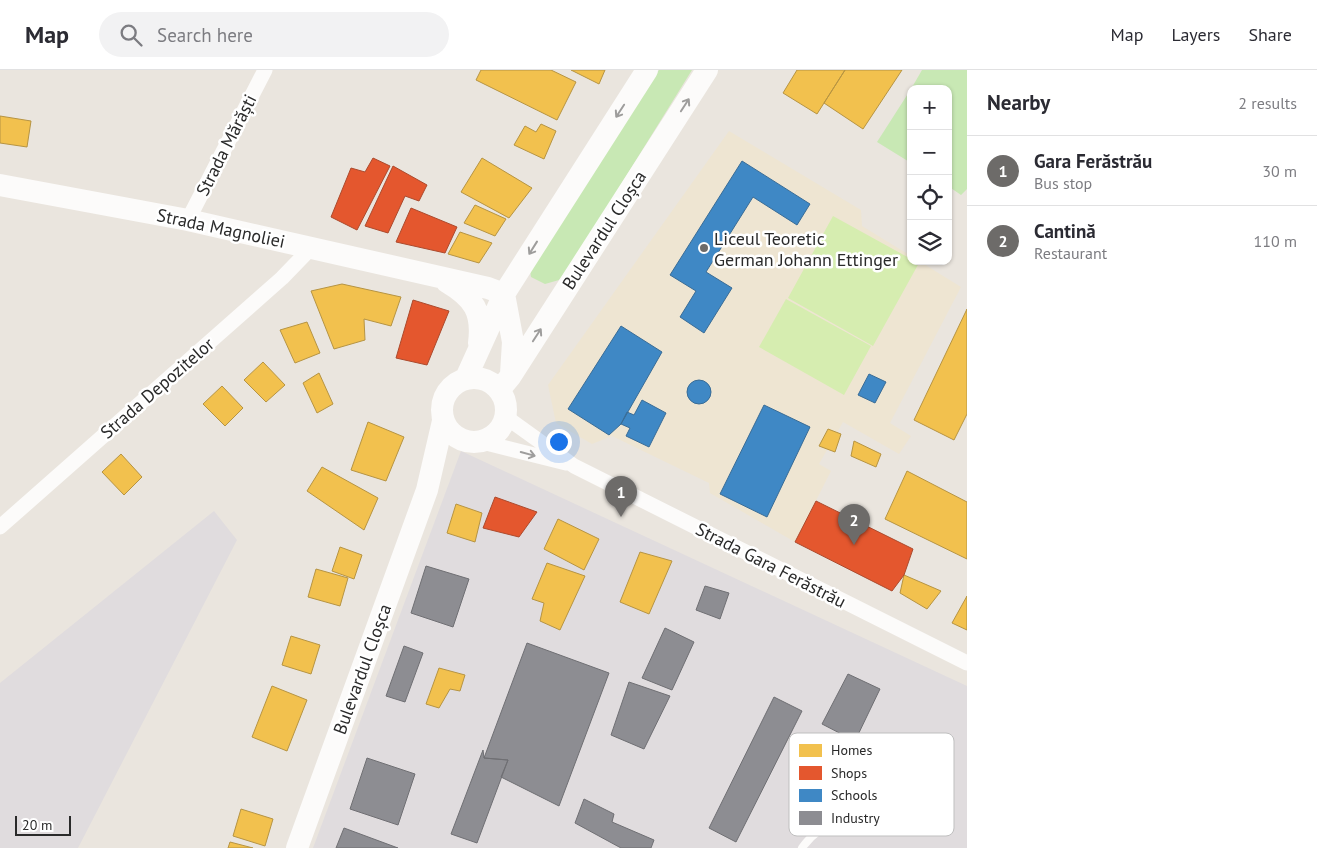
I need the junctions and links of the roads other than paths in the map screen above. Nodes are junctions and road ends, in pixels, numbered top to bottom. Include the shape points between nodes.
1 (264, 70) edge
2 (647, 70) edge
3 (707, 70) edge
4 (0, 185) edge
5 (188, 220) junction
6 (312, 247) junction
7 (440, 278) junction
8 (504, 294) junction
9 (478, 350) junction
10 (466, 378) junction
11 (505, 383) junction
12 (506, 417) junction
13 (443, 421) junction
14 (475, 442) junction
15 (574, 466) junction
16 (427, 490) junction
17 (0, 527) edge
18 (967, 663) edge
19 (812, 836) edge
20 (297, 848) edge
21 (802, 848) edge

1 - 5 street, Strada Mărăști
2 -> 8 main road, Bulevardul Cloșca
11 -> 3 main road, Bulevardul Cloșca
4 - 5 main road, Strada Magnoliei
5 - 6 main road, Strada Magnoliei
6 - 7 main road, Strada Magnoliei
6 - 17 street, Strada Depozitelor via 282,278
7 - 8 main road, Strada Magnoliei
7 - 9 main road, Strada Magnoliei via 459,289 475,305 481,331
8 - 9 main road, Bulevardul Cloșca
8 - 11 main road via 513,342
9 - 10 main road, Bulevardul Cloșca
10 - 11 main road
10 - 13 main road, Bulevardul Cloșca via 448,390 441,410
11 - 12 main road
12 - 14 main road, Bulevardul Cloșca via 497,433
12 - 15 street, Strada Gara Ferăstrău
13 - 14 main road via 455,436
13 - 16 main road, Bulevardul Cloșca
14 -> 15 street, Strada Gara Ferăstrău
14 - 16 main road, Bulevardul Cloșca via 458,449 447,460
15 - 18 street, Strada Gara Ferăstrău
16 - 20 main road, Bulevardul Cloșca
19 - 21 lane

